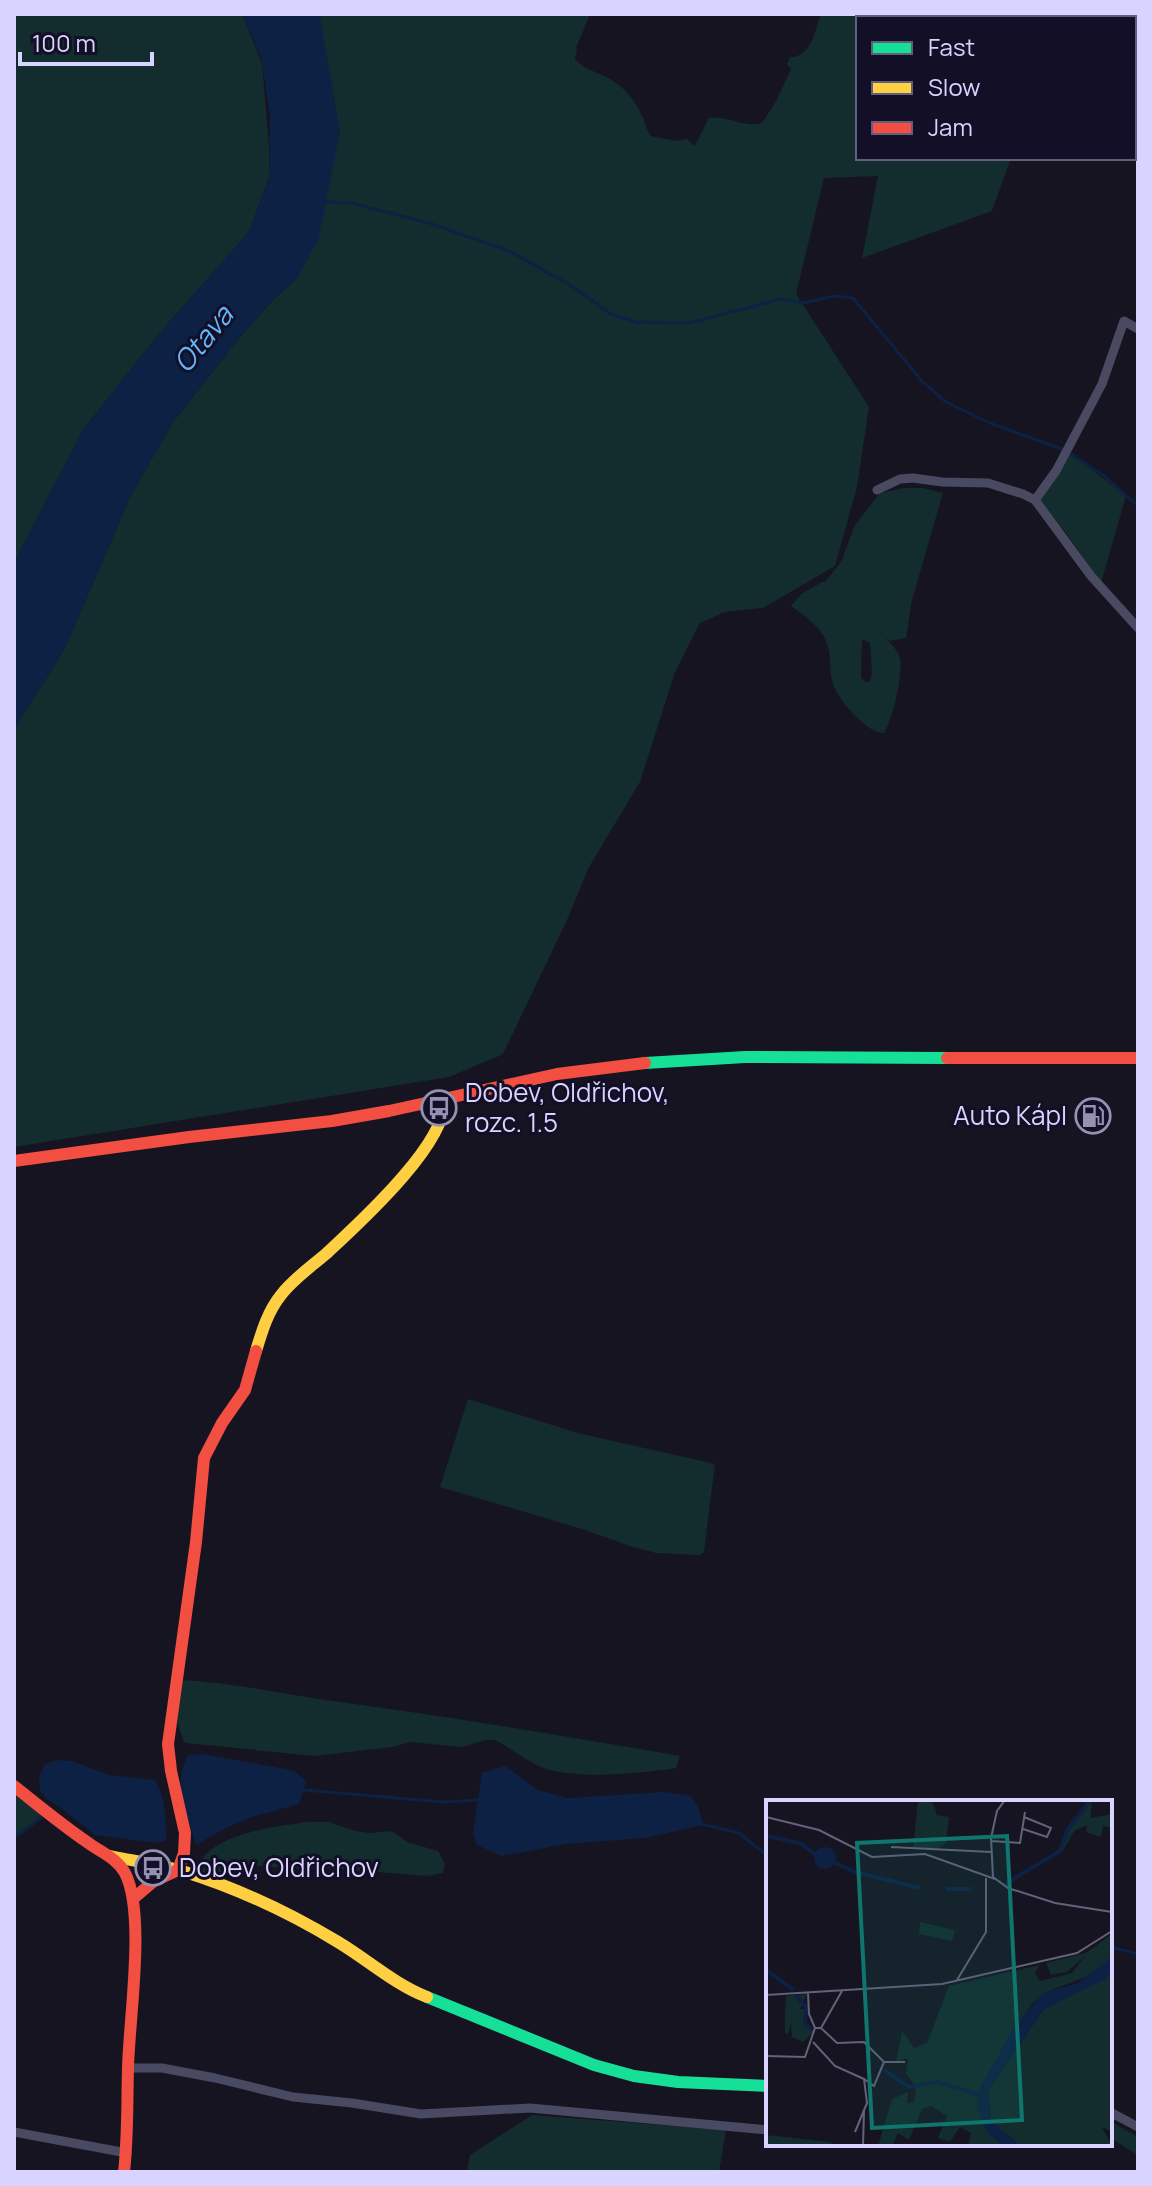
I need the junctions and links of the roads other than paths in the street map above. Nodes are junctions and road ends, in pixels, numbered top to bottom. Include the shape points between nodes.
1 (1138, 329) edge
2 (877, 490) dead end
3 (1035, 500) junction
4 (1138, 628) edge
5 (1138, 1058) edge
6 (444, 1099) junction
7 (14, 1161) edge
8 (14, 1786) edge
9 (110, 1856) junction
10 (178, 1870) junction
11 (134, 1898) junction
12 (128, 2068) junction
13 (766, 2086) edge
14 (1112, 2113) edge
15 (1138, 2127) edge
16 (766, 2130) edge
17 (14, 2132) edge
18 (127, 2153) junction
19 (124, 2172) edge

1 - 3 street via 1124,321 1095,398
2 - 3 street via 913,478 988,483
3 - 4 street via 1091,576
5 - 6 street via 745,1057 638,1063
6 - 7 street via 332,1121
6 - 10 street via 441,1119 418,1159 272,1308 245,1390 204,1458 168,1744 185,1833
8 - 9 street
9 - 10 street
9 - 11 street via 124,1871
10 - 11 street via 159,1877
10 - 13 street via 259,1900 428,1999 594,2065 678,2082
11 - 12 street
12 - 16 street via 162,2068 293,2097 421,2114 530,2108
12 - 18 street
14 - 15 street
17 - 18 street
18 - 19 street

